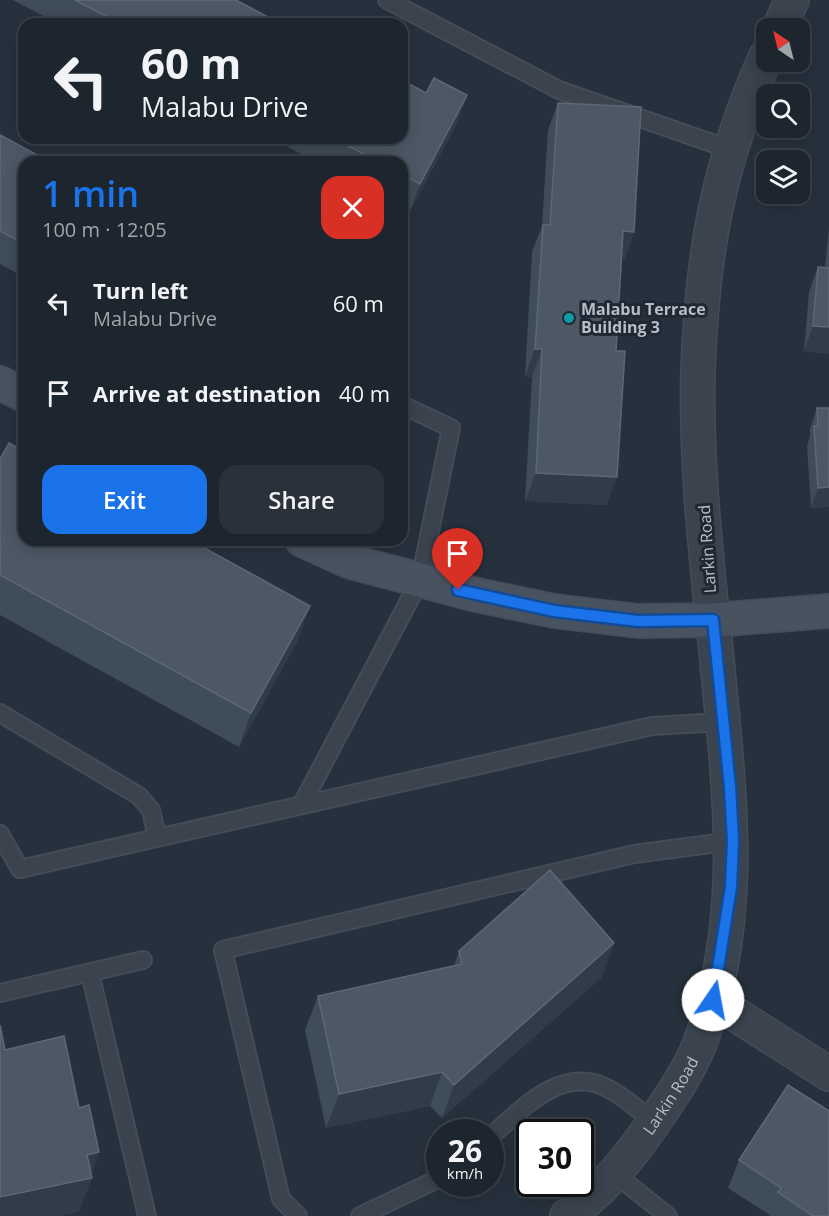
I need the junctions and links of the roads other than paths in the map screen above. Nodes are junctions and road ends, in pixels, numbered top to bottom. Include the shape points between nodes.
1 (387, 0) edge
2 (792, 0) edge
3 (784, 18) edge
4 (760, 72) edge
5 (729, 149) junction
6 (0, 382) edge
7 (18, 392) edge
8 (408, 408) edge
9 (315, 546) edge
10 (420, 580) junction
11 (829, 611) edge
12 (713, 620) junction
13 (0, 713) edge
14 (723, 722) junction
15 (302, 804) junction
16 (0, 834) edge
17 (157, 837) junction
18 (733, 841) junction
19 (143, 960) dead end
20 (90, 973) junction
21 (0, 993) edge
22 (713, 1000) junction
23 (829, 1074) edge
24 (654, 1122) junction
25 (504, 1125) edge
26 (615, 1174) junction
27 (426, 1185) edge
28 (147, 1216) edge
29 (298, 1216) edge
30 (360, 1216) edge
31 (567, 1216) edge
32 (668, 1216) edge

1 - 5 lane via 559,90
2 - 3 street
4 - 5 street, Larkin Road
5 - 12 street, Larkin Road via 712,219 698,372 699,442
6 - 7 street
8 - 10 lane via 451,428
9 - 10 street via 348,561
10 - 12 street via 554,611 638,621
10 - 15 lane
11 - 12 street
12 - 14 street, Larkin Road
13 - 17 lane via 139,796 151,810
14 - 15 lane via 652,726
14 - 18 street, Larkin Road
15 - 17 lane
16 - 17 lane via 20,869
18 - 22 street, Larkin Road via 731,887
18 - 29 lane via 634,854 223,950 281,1199
19 - 20 lane
20 - 21 lane
20 - 28 lane
22 - 23 street
22 - 24 street, Larkin Road via 699,1044 674,1094
24 - 25 lane via 605,1087 583,1082 559,1085 535,1097
24 - 26 street, Larkin Road
26 - 31 street, Larkin Road
26 - 32 lane
27 - 30 lane

